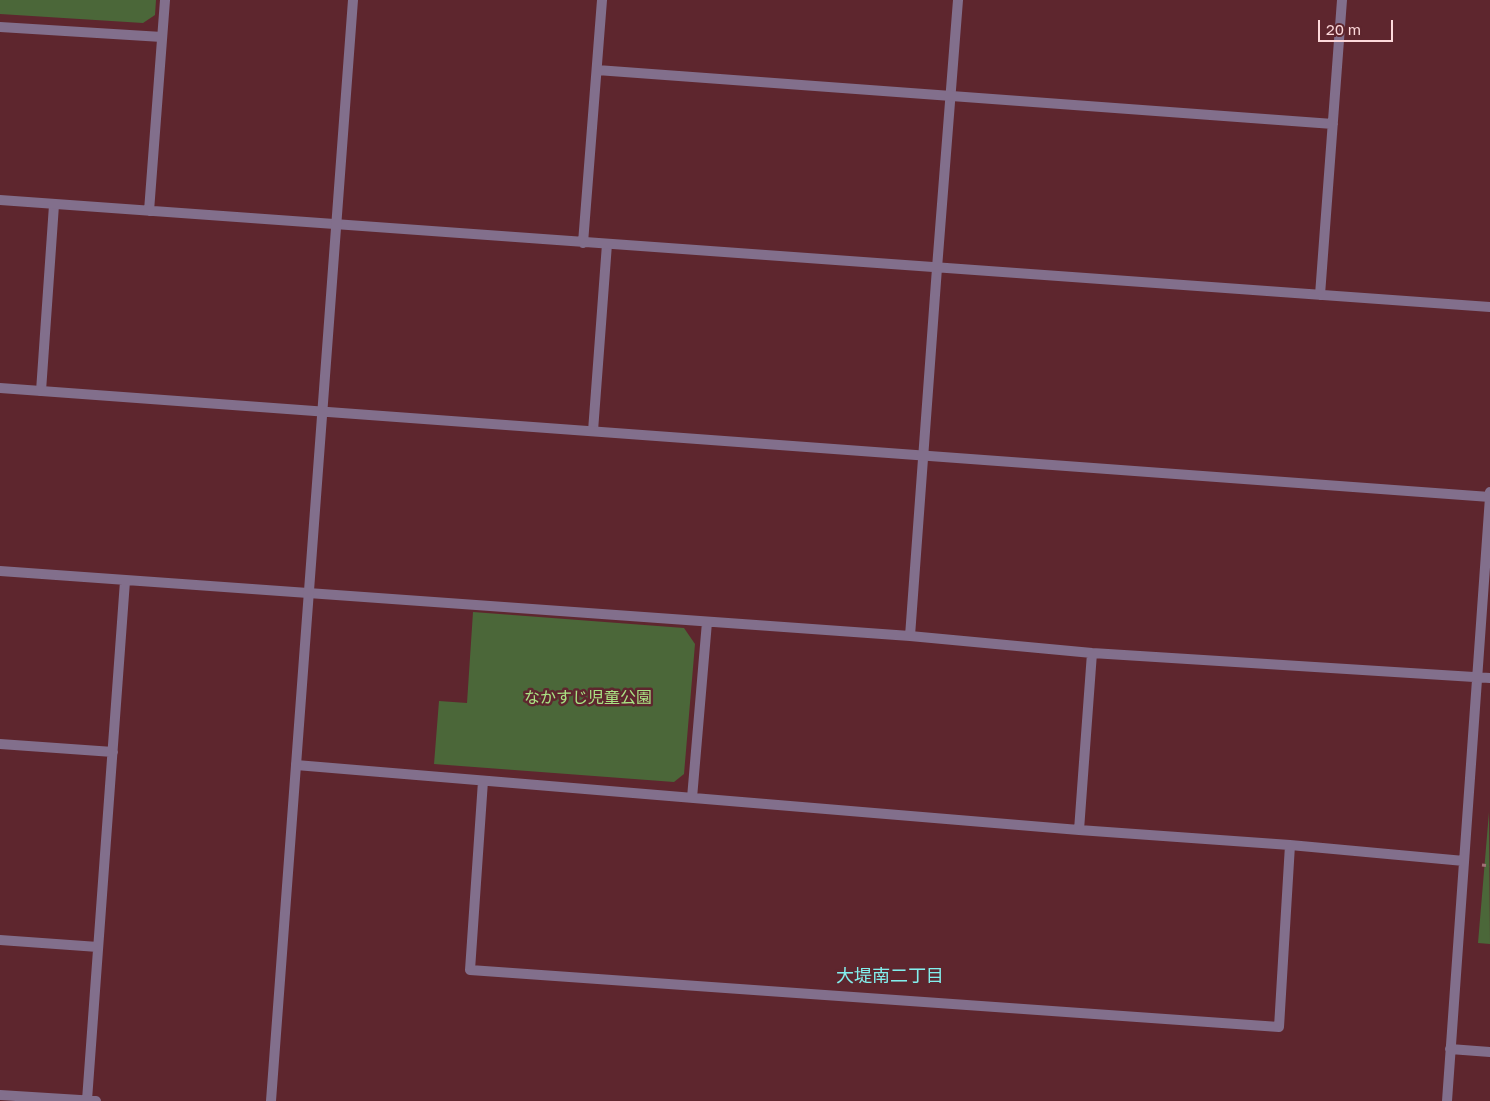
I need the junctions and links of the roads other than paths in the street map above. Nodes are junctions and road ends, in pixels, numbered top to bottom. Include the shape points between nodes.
1 (165, 0) edge
2 (353, 0) edge
3 (602, 0) edge
4 (958, 0) edge
5 (1342, 0) edge
6 (0, 27) edge
7 (162, 38) junction
8 (597, 70) junction
9 (950, 96) junction
10 (1333, 124) junction
11 (0, 200) edge
12 (54, 205) junction
13 (149, 212) junction
14 (336, 225) junction
15 (584, 242) junction
16 (607, 244) junction
17 (937, 268) junction
18 (1320, 295) junction
19 (1490, 307) edge
20 (0, 388) edge
21 (41, 391) junction
22 (322, 412) junction
23 (593, 431) junction
24 (923, 456) junction
25 (1490, 492) edge
26 (1490, 497) edge
27 (0, 572) edge
28 (125, 580) junction
29 (309, 594) junction
30 (707, 622) junction
31 (910, 636) junction
32 (1092, 653) junction
33 (1478, 677) junction
34 (1490, 678) edge
35 (0, 744) edge
36 (113, 752) junction
37 (296, 765) junction
38 (483, 781) junction
39 (692, 798) junction
40 (1079, 830) junction
41 (1290, 845) junction
42 (1464, 861) junction
43 (0, 940) edge
44 (98, 947) junction
45 (1450, 1048) junction
46 (1490, 1052) edge
47 (0, 1094) edge
48 (87, 1100) edge
49 (96, 1101) edge
50 (271, 1101) edge
51 (1447, 1101) edge

1 - 7 street
2 - 14 street
3 - 8 street
4 - 9 street
5 - 10 street
6 - 7 street
7 - 13 street
8 - 9 street
8 - 15 street
9 - 10 street
9 - 17 street
10 - 18 street
11 - 12 street
12 - 13 street
12 - 21 street
13 - 14 street
14 - 15 street
14 - 22 street
15 - 16 street
16 - 17 street
16 - 23 street
17 - 18 street
17 - 24 street
18 - 19 street
20 - 21 street
21 - 22 street
22 - 23 street
22 - 29 street
23 - 24 street
24 - 26 street
24 - 31 street
25 - 26 street
26 - 33 street
27 - 28 street
28 - 29 street
28 - 36 street
29 - 30 street
29 - 37 street
30 - 31 street
30 - 39 street
31 - 32 street
32 - 33 street
32 - 40 street
33 - 34 street
33 - 42 street
35 - 36 street
36 - 44 street
37 - 38 street
37 - 50 street
38 - 39 street
38 - 41 street via 470,970 1279,1027
39 - 40 street
40 - 41 street
41 - 42 street
42 - 45 street
43 - 44 street
44 - 48 street
45 - 46 street
45 - 51 street
47 - 48 street
48 - 49 street

